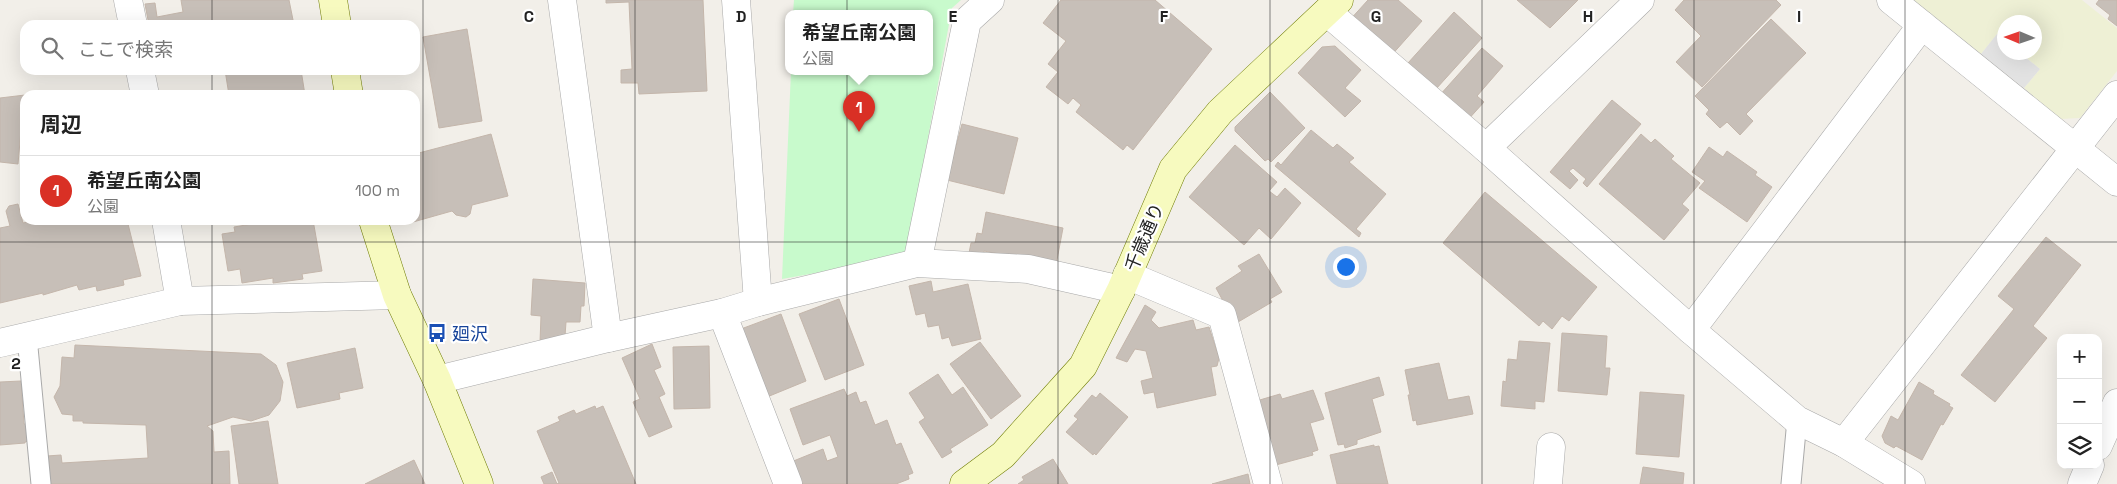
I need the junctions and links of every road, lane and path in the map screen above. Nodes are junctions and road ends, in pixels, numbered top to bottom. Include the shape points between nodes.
1 (128, 0) edge
2 (333, 0) edge
3 (562, 0) edge
4 (736, 0) edge
5 (990, 0) edge
6 (1640, 0) edge
7 (1891, 0) edge
8 (1327, 4) edge
9 (132, 20) edge
10 (336, 20) edge
11 (1922, 25) junction
12 (141, 75) edge
13 (346, 75) edge
14 (144, 90) edge
15 (348, 90) edge
16 (2117, 95) edge
17 (2076, 147) junction
18 (1486, 148) junction
19 (2117, 182) edge
20 (167, 225) edge
21 (375, 225) edge
22 (917, 263) junction
23 (1124, 282) junction
24 (397, 295) junction
25 (180, 301) junction
26 (758, 302) junction
27 (722, 313) junction
28 (1690, 330) junction
29 (26, 337) junction
30 (608, 338) junction
31 (0, 343) edge
32 (436, 380) junction
33 (2117, 403) edge
34 (1796, 420) junction
35 (2102, 437) edge
36 (1844, 443) junction
37 (1551, 447) dead end
38 (2088, 469) edge
39 (1900, 482) edge
40 (41, 484) edge
41 (479, 484) edge
42 (788, 484) edge
43 (964, 484) edge
44 (1268, 484) edge
45 (1548, 484) edge
46 (1791, 484) edge
47 (2082, 484) edge

1 - 9 street
2 - 10 street
3 - 30 street
4 - 26 street
5 - 22 street via 967,21
6 - 18 street
7 - 11 street
8 - 18 street
8 - 23 street, 千歳通り via 1220,112 1173,169
11 - 17 street
11 - 28 street
12 - 14 street
13 - 15 street
16 - 17 street
17 - 19 street
17 - 36 street
18 - 28 street
20 - 25 street
21 - 24 street
22 - 23 street via 1028,269
22 - 26 street
23 - 43 street, 千歳通り via 1084,366 1003,455
23 - 44 street via 1222,315
24 - 25 street
24 - 32 street
25 - 29 street
26 - 27 street
27 - 30 street
27 - 42 street
28 - 34 street
29 - 31 street
29 - 40 lane
30 - 32 street
32 - 41 street
33 - 35 street
34 - 36 street
34 - 46 lane
36 - 39 street
37 - 45 street
38 - 47 street

